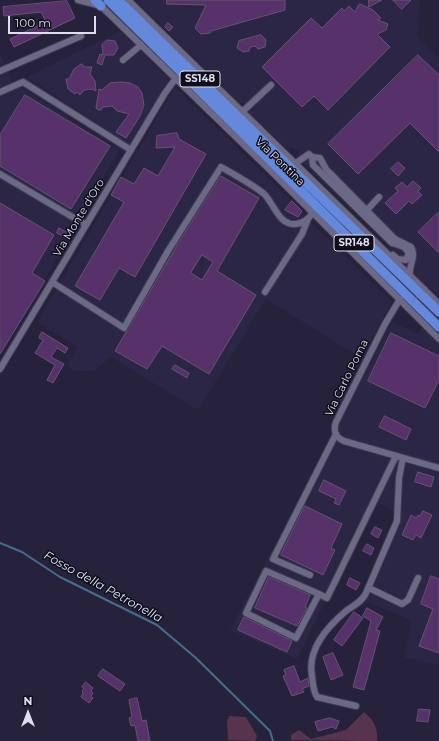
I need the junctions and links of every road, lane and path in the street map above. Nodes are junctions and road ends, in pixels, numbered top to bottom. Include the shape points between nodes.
1 (78, 0) edge
2 (118, 0) edge
3 (128, 0) edge
4 (101, 2) edge
5 (81, 36) dead end
6 (141, 45) junction
7 (123, 60) dead end
8 (0, 71) edge
9 (176, 78) junction
10 (270, 86) dead end
11 (0, 92) edge
12 (242, 112) junction
13 (131, 150) junction
14 (311, 155) junction
15 (270, 159) joint
16 (281, 159) joint
17 (296, 163) junction
18 (0, 174) edge
19 (379, 197) dead end
20 (366, 210) junction
21 (313, 212) junction
22 (308, 219) junction
23 (86, 225) junction
24 (370, 236) junction
25 (410, 276) junction
26 (52, 282) junction
27 (427, 287) dead end
28 (265, 292) dead end
29 (400, 299) junction
30 (439, 304) edge
31 (405, 310) dead end
32 (439, 312) edge
33 (439, 327) edge
34 (439, 339) edge
35 (0, 369) edge
36 (336, 434) junction
37 (396, 456) junction
38 (403, 458) junction
39 (439, 468) edge
40 (310, 575) dead end
41 (418, 578) dead end
42 (369, 588) junction
43 (319, 594) junction
44 (356, 706) dead end

1 - 4 street
2 - 16 highway, Via Pontina / SS148
3 - 12 street, Via Pontina
4 - 6 street, Via Pontina
4 - 15 highway, Via Pontina / SS148
5 - 8 street
6 - 7 street
6 - 9 street, Via Pontina
9 - 13 street, Via Monte d'Oro
9 - 21 street, Via Pontina
10 - 12 street
11 - 13 street via 23,82
12 - 17 street, Via Pontina
13 - 23 street, Via Monte d'Oro
14 - 17 street
14 - 20 street via 320,158 326,169
14 - 24 street via 313,165 392,243 407,250 408,258 403,261 398,259
15 - 33 highway, SR148
16 - 32 highway, SR148
17 - 24 street, Via Pontina
18 - 23 street
19 - 20 street
20 - 25 street via 395,239 411,247 414,255
21 - 22 street
21 - 29 street, Via Pontina
22 - 26 street via 298,223 287,222 265,195 221,167 168,251 124,328
22 - 28 street via 302,234
23 - 26 street, Via Monte d'Oro
24 - 25 street, Via Pontina
25 - 30 street, Via Pontina
26 - 35 street, Via Monte d'Oro
27 - 31 path, bridge
29 - 34 street, Via Pontina
29 - 36 street, Via Carlo Poma via 336,422
36 - 37 street, Via Carlo Poma via 344,441
36 - 40 street via 273,559
37 - 38 street, Via Carlo Poma
37 - 43 street via 327,598
38 - 39 street, Via Carlo Poma
38 - 42 street via 399,478 397,521
41 - 42 street via 408,600 402,604
42 - 44 street via 362,600 341,616 324,635 313,652 310,665 317,696 324,700
43 - 43 street via 296,638 246,613 266,571

